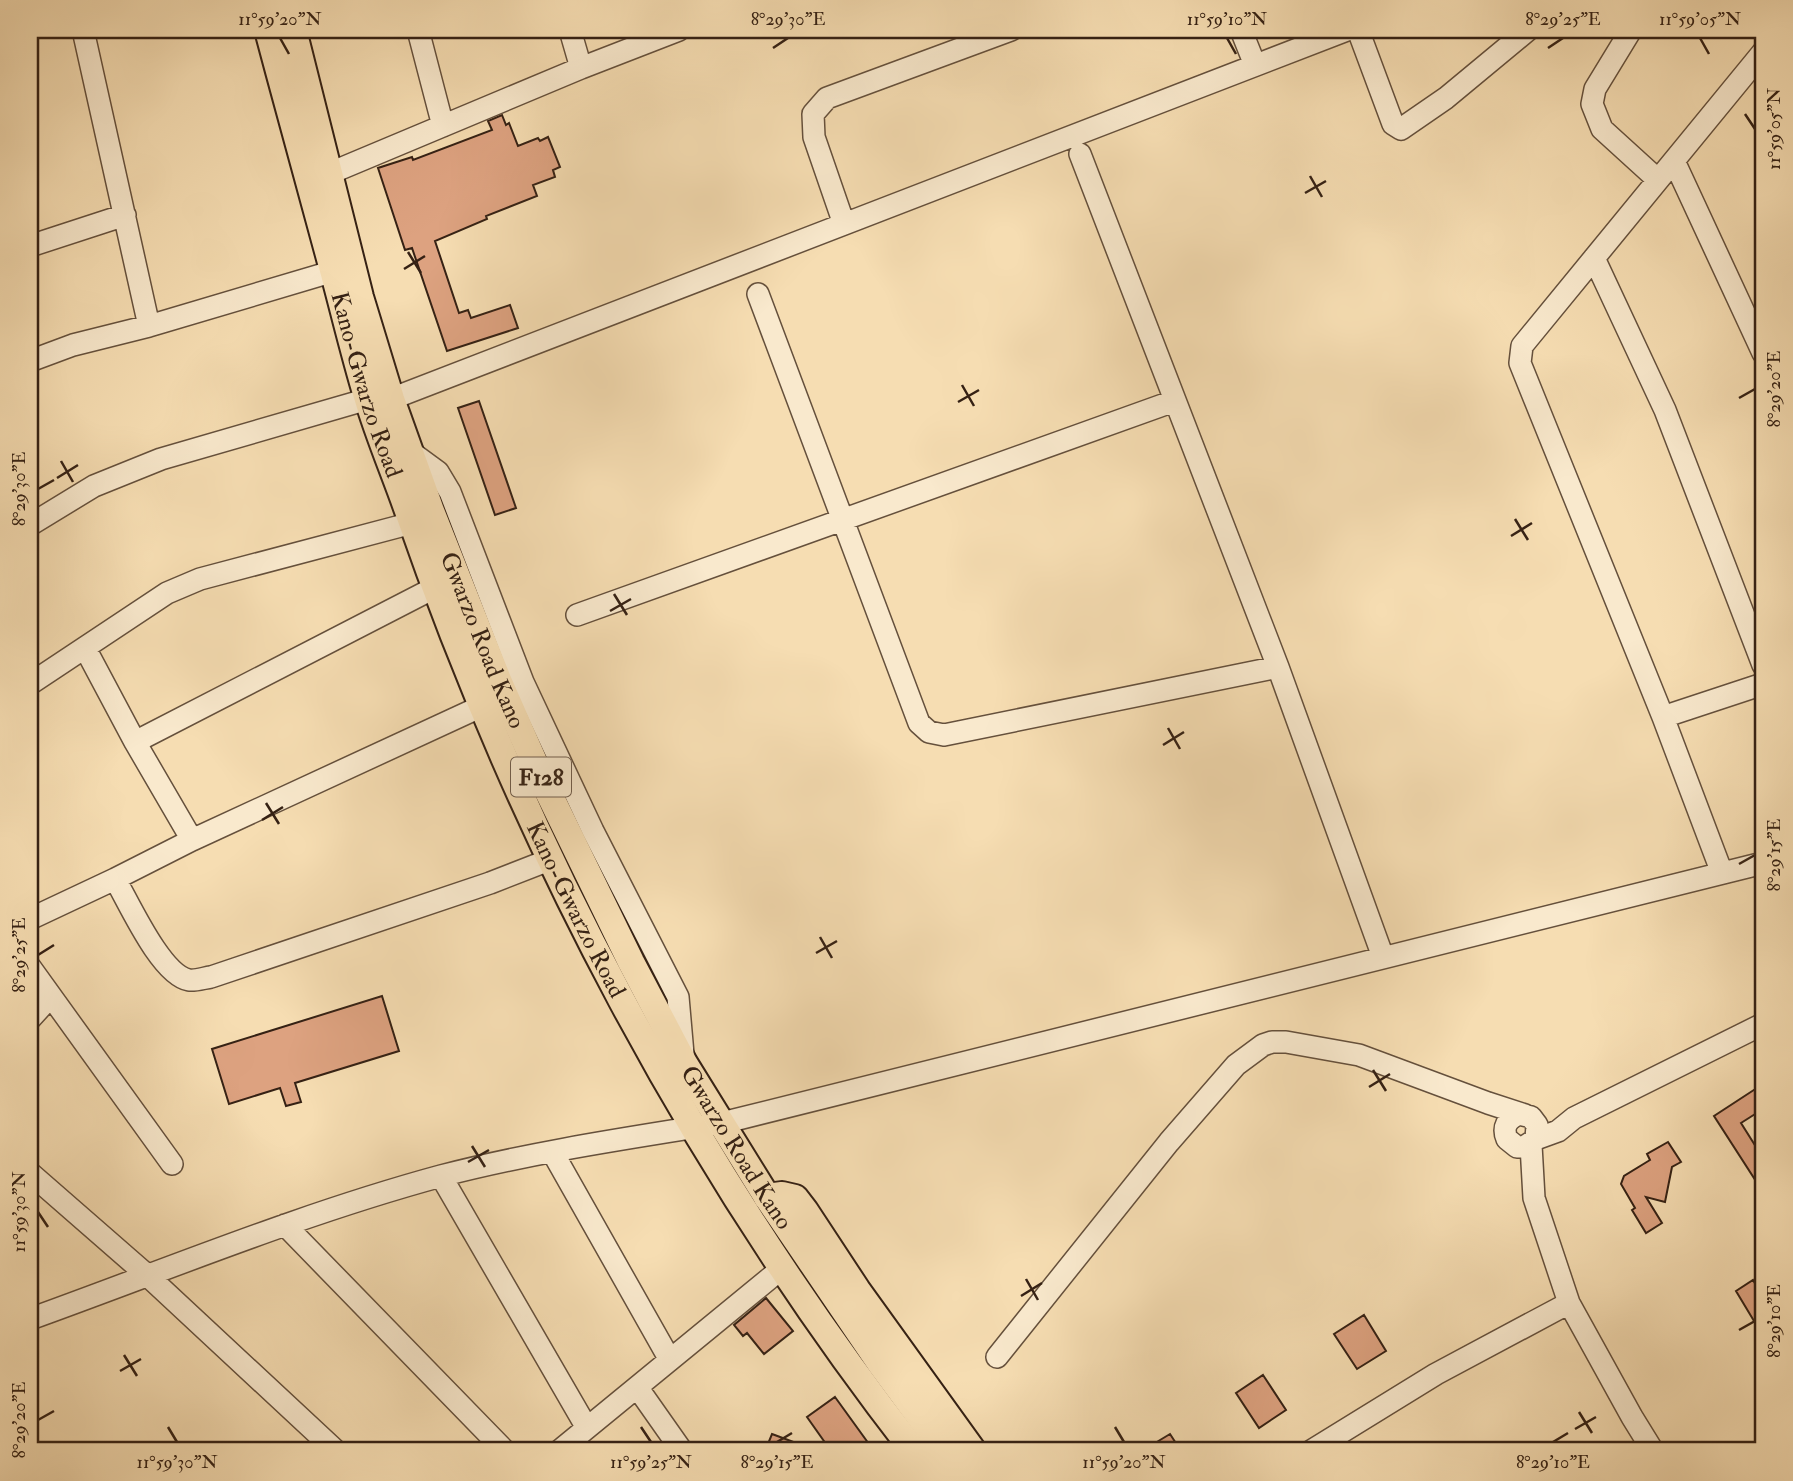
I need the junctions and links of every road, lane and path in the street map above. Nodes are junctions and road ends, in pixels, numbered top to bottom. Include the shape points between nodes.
1 (83, 30) edge
2 (268, 30) edge
3 (293, 30) edge
4 (418, 30) edge
5 (570, 30) edge
6 (679, 30) edge
7 (1011, 30) edge
8 (1241, 30) edge
9 (1347, 30) edge
10 (1358, 30) edge
11 (1528, 30) edge
12 (1624, 32) edge
13 (1763, 52) edge
14 (1255, 65) junction
15 (581, 68) junction
16 (443, 126) junction
17 (1080, 155) dead end
18 (1674, 161) junction
19 (328, 174) junction
20 (1658, 180) junction
21 (125, 215) junction
22 (844, 224) junction
23 (31, 240) edge
24 (1594, 258) junction
25 (334, 271) junction
26 (758, 294) dead end
27 (149, 326) junction
28 (1763, 353) edge
29 (30, 361) edge
30 (379, 399) junction
31 (1174, 401) junction
32 (843, 521) junction
33 (412, 523) junction
34 (30, 525) edge
35 (433, 588) junction
36 (577, 615) dead end
37 (85, 648) junction
38 (1763, 665) edge
39 (1278, 667) junction
40 (30, 684) edge
41 (1763, 684) edge
42 (482, 706) junction
43 (1663, 717) junction
44 (135, 742) junction
45 (192, 839) junction
46 (549, 860) junction
47 (1763, 863) edge
48 (1722, 873) junction
49 (115, 879) junction
50 (30, 919) edge
51 (1383, 957) junction
52 (30, 967) edge
53 (50, 997) junction
54 (30, 1019) edge
55 (1763, 1024) edge
56 (722, 1123) junction
57 (692, 1128) junction
58 (1524, 1133) junction
59 (553, 1153) junction
60 (172, 1164) dead end
61 (30, 1173) edge
62 (441, 1176) junction
63 (285, 1224) junction
64 (781, 1269) junction
65 (148, 1276) junction
66 (1569, 1303) junction
67 (30, 1319) edge
68 (997, 1357) dead end
69 (670, 1360) junction
70 (637, 1387) junction
71 (587, 1428) junction
72 (962, 1449) edge
73 (336, 1451) edge
74 (505, 1451) edge
75 (558, 1451) edge
76 (682, 1451) edge
77 (914, 1451) edge
78 (1311, 1451) edge
79 (1653, 1451) edge

1 - 21 street
2 - 25 main road, Kano-Gwarzo Road / F128
3 - 19 main road, Gwarzo Road Kano / F128
4 - 16 street
5 - 15 street
6 - 15 street
7 - 22 street via 827,98 813,114 814,137
8 - 14 street
9 - 14 street
10 - 11 street via 1393,124 1401,129
12 - 20 street via 1592,104 1602,129
13 - 18 street
14 - 22 street
15 - 16 street
16 - 19 street
17 - 31 street
18 - 20 street
18 - 28 street
19 - 30 main road, Gwarzo Road Kano / F128 via 360,297
20 - 24 street
21 - 23 street
21 - 27 street
22 - 30 street
24 - 38 street via 1665,410
24 - 43 street via 1522,346 1520,363
25 - 27 street
25 - 30 main road, Kano-Gwarzo Road / F128
26 - 32 street
27 - 29 street
30 - 33 main road, Kano-Gwarzo Road / F128
30 - 34 street via 161,458 94,486
30 - 56 main road, Gwarzo Road Kano / F128 via 408,450 539,773 625,951 684,1063
31 - 32 street
31 - 39 street
32 - 36 street
32 - 39 street via 919,723 929,732 944,735
33 - 35 main road, Kano-Gwarzo Road / F128
33 - 37 street via 200,579 167,593
35 - 42 main road, Kano-Gwarzo Road / F128
35 - 44 street
37 - 40 street
37 - 44 street
39 - 51 street
41 - 43 street
42 - 45 street
42 - 46 main road, Kano-Gwarzo Road / F128
43 - 48 street
44 - 45 street
45 - 49 street
46 - 49 street via 211,977 190,980 160,956
46 - 57 main road, Kano-Gwarzo Road / F128
47 - 48 street
48 - 51 street
49 - 50 street
51 - 56 street
52 - 53 street
53 - 54 street
53 - 60 street
55 - 58 street via 1574,1118
56 - 57 street
56 - 72 main road, Gwarzo Road Kano / F128 via 880,1363
57 - 59 street
57 - 64 main road, Kano-Gwarzo Road / F128
58 - 66 street via 1532,1187
58 - 68 street via 1488,1103 1359,1055 1286,1042 1263,1045 1236,1065 1169,1142
59 - 62 street
59 - 69 street
61 - 65 street
62 - 63 street
62 - 71 street
63 - 65 street
63 - 74 street
64 - 69 street
64 - 77 main road, Kano-Gwarzo Road / F128
65 - 67 street
65 - 73 street
66 - 78 street via 1436,1374
66 - 79 street
69 - 70 street
70 - 71 street
70 - 76 street
71 - 75 street

